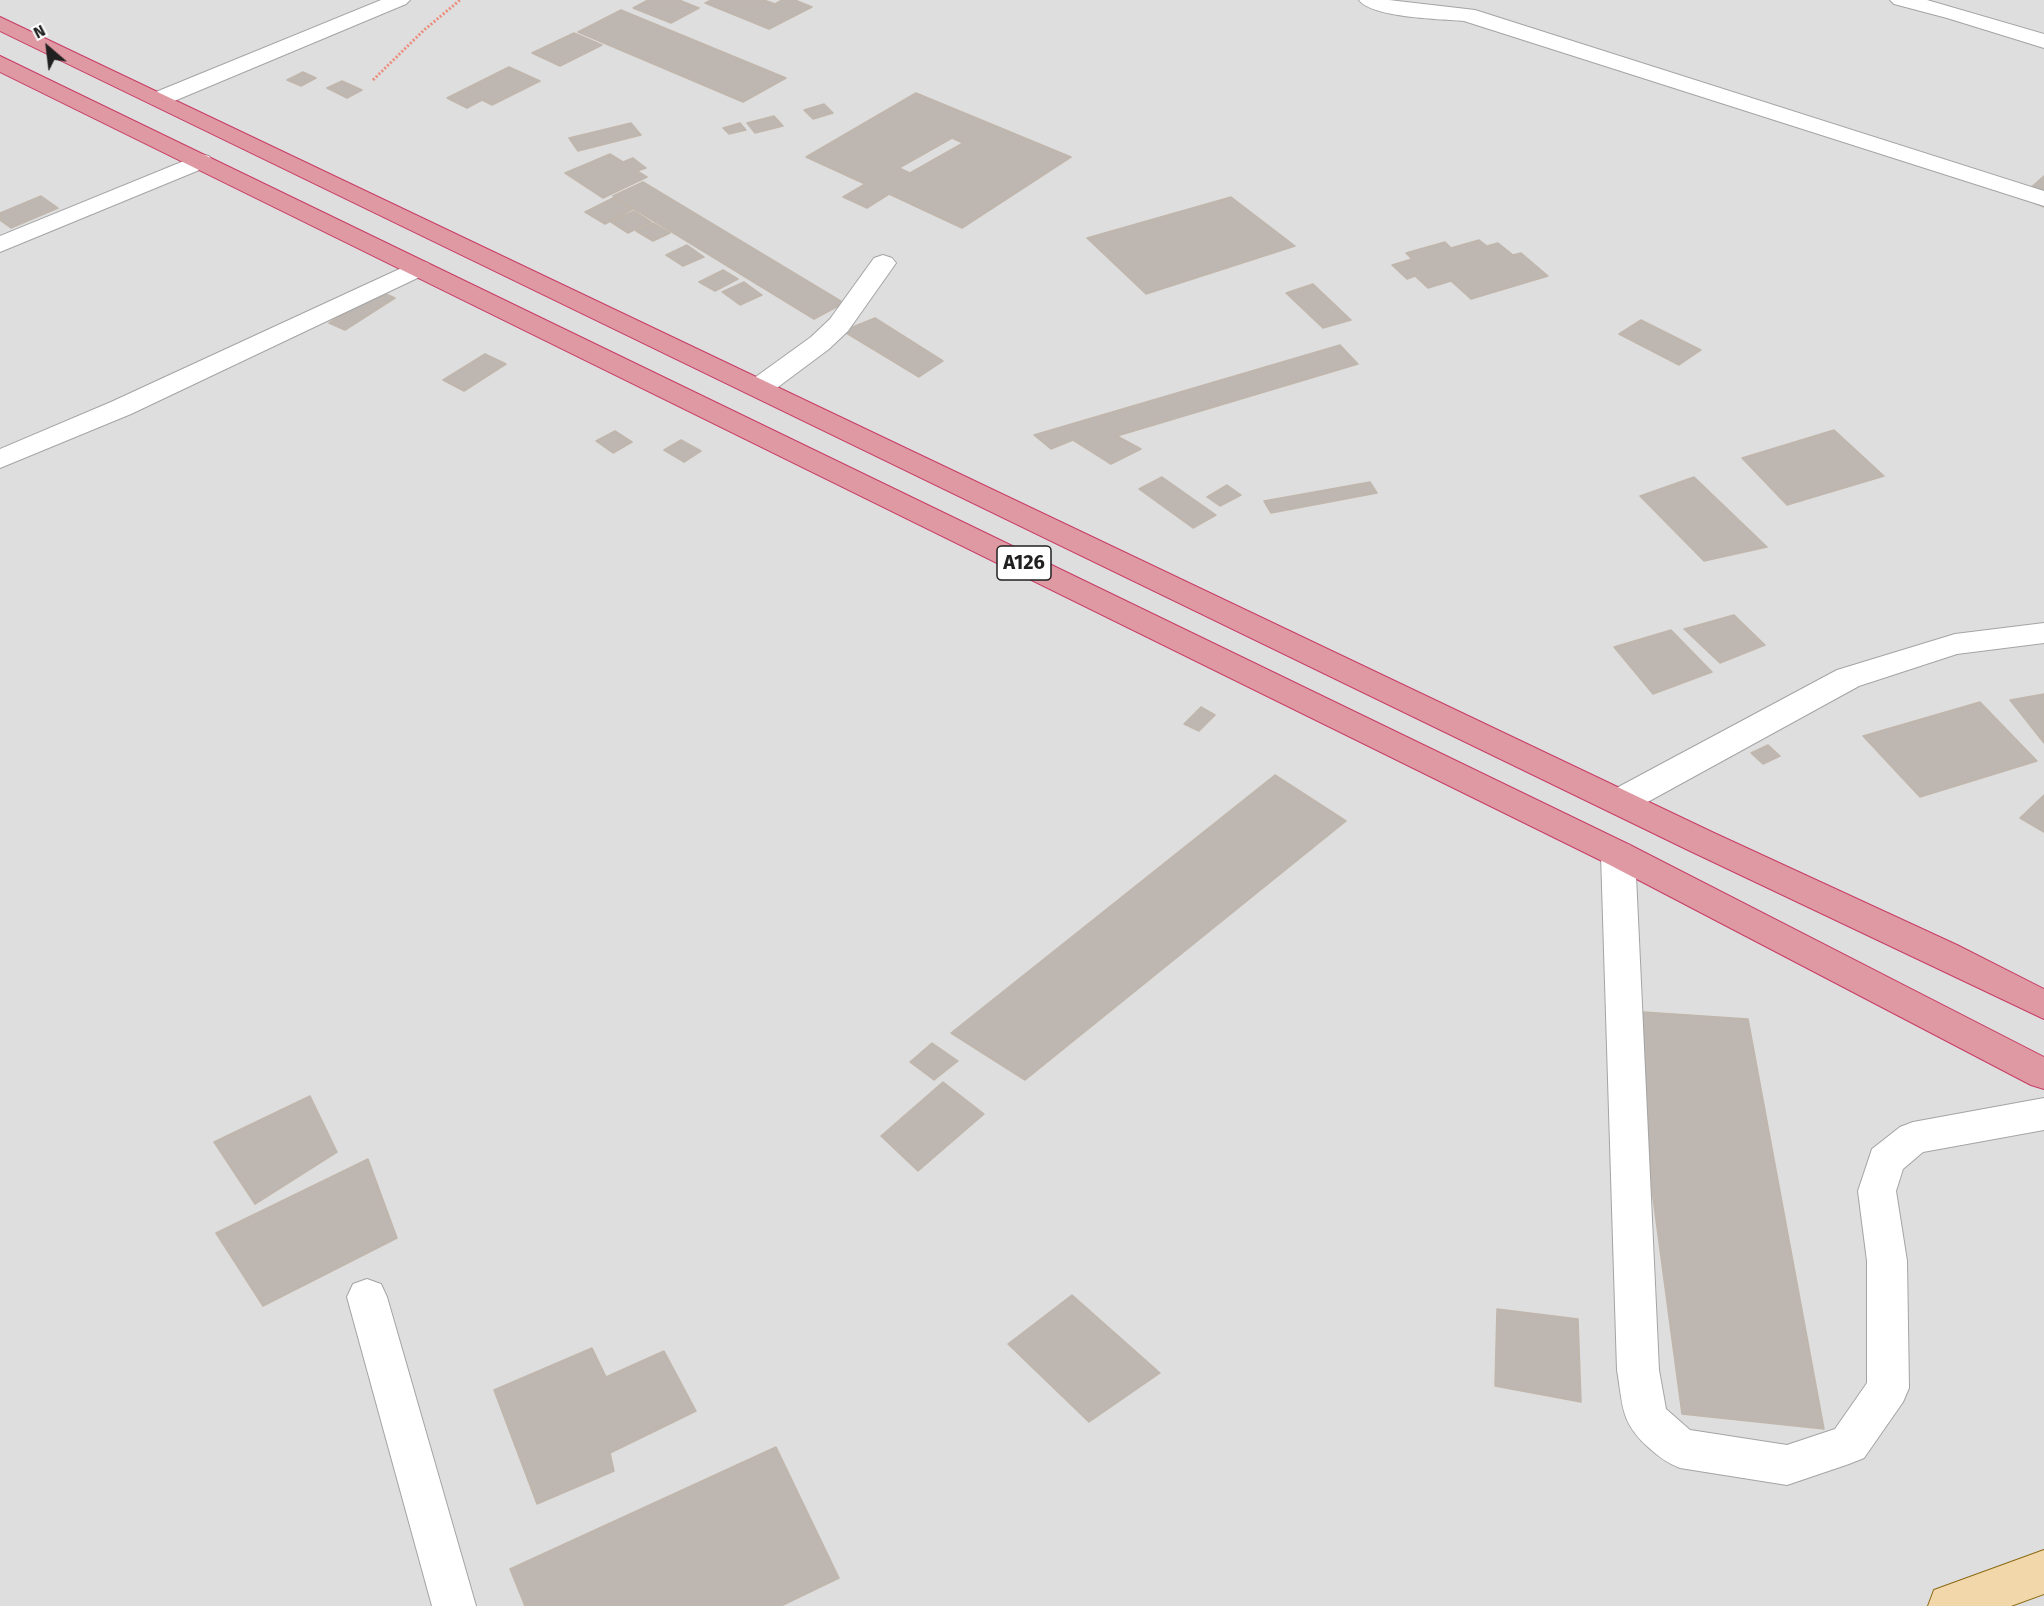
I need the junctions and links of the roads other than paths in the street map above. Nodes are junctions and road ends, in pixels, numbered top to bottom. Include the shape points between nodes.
1 (399, 0) edge
2 (1370, 0) edge
3 (1901, 0) edge
4 (0, 23) edge
5 (2044, 41) edge
6 (0, 63) edge
7 (159, 99) junction
8 (201, 161) junction
9 (2044, 199) edge
10 (0, 245) edge
11 (883, 263) dead end
12 (420, 268) junction
13 (760, 387) junction
14 (0, 459) edge
15 (2044, 633) edge
16 (1621, 801) junction
17 (1618, 854) junction
18 (2044, 1005) edge
19 (2044, 1074) edge
20 (2044, 1114) edge
21 (367, 1297) dead end
22 (2044, 1572) edge
23 (454, 1606) edge
24 (1950, 1606) edge

1 - 7 street
2 - 9 street via 1393,7 1467,15
3 - 5 street
4 - 7 highway, A126
6 - 8 highway, A126
7 - 13 highway, A126
8 - 10 street
8 - 12 highway, A126
11 - 13 street via 839,325
12 - 14 street via 121,408
12 - 17 highway, A126
13 - 16 highway, A126
15 - 16 street via 1955,644 1848,678
16 - 18 highway, A126
17 - 19 highway, A126
17 - 20 street via 1638,1370 1647,1419 1680,1448 1787,1465 1849,1444 1888,1388 1887,1261 1877,1191 1886,1160 1913,1138
21 - 23 street
22 - 24 main road

